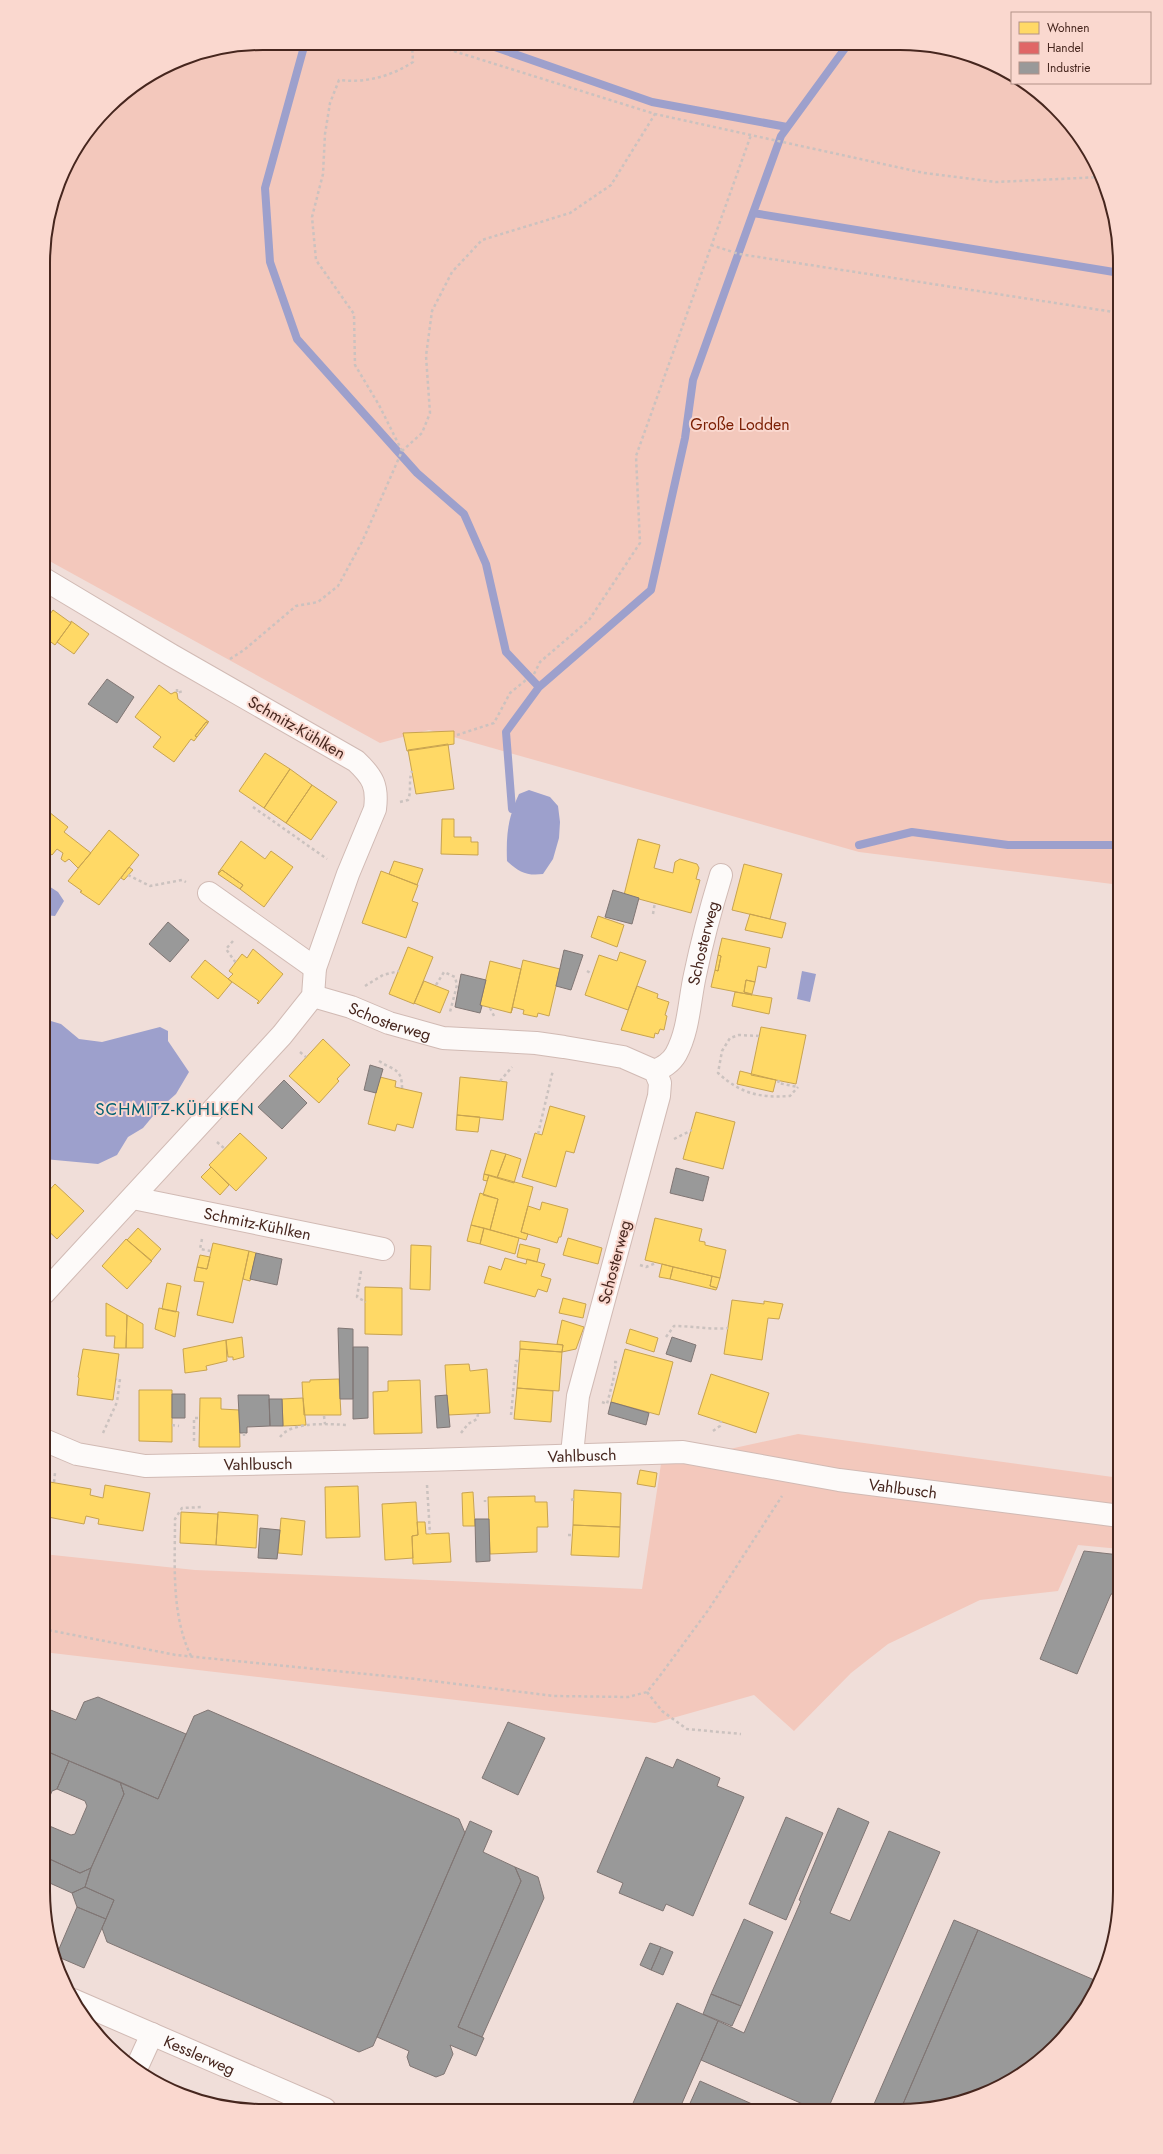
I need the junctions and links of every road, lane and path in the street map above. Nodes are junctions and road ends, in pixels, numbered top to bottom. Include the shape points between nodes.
1 (412, 50) edge
2 (450, 50) edge
3 (655, 114) junction
4 (751, 136) junction
5 (1095, 177) edge
6 (711, 245) junction
7 (1113, 312) edge
8 (402, 451) junction
9 (50, 583) edge
10 (534, 674) dead end
11 (213, 679) junction
12 (526, 680) dead end
13 (457, 735) dead end
14 (252, 807) dead end
15 (348, 874) junction
16 (128, 875) dead end
17 (721, 875) dead end
18 (216, 898) joint
19 (655, 902) dead end
20 (653, 914) dead end
21 (315, 968) junction
22 (398, 971) dead end
23 (587, 971) dead end
24 (592, 974) dead end
25 (436, 986) dead end
26 (313, 996) junction
27 (351, 1007) junction
28 (759, 1036) dead end
29 (444, 1038) junction
30 (558, 1046) junction
31 (379, 1061) dead end
32 (655, 1071) junction
33 (779, 1080) dead end
34 (402, 1088) dead end
35 (538, 1134) dead end
36 (133, 1198) junction
37 (373, 1248) joint
38 (50, 1287) edge
39 (366, 1302) dead end
40 (728, 1328) dead end
41 (666, 1337) dead end
42 (519, 1361) dead end
43 (616, 1368) dead end
44 (116, 1379) dead end
45 (608, 1402) dead end
46 (478, 1414) dead end
47 (511, 1415) dead end
48 (324, 1416) dead end
49 (477, 1419) dead end
50 (325, 1424) junction
51 (172, 1425) dead end
52 (347, 1425) dead end
53 (179, 1426) dead end
54 (277, 1441) dead end
55 (50, 1443) edge
56 (572, 1454) junction
57 (99, 1458) junction
58 (426, 1460) junction
59 (791, 1472) junction
60 (203, 1507) dead end
61 (1113, 1515) edge
62 (430, 1534) dead end
63 (50, 1631) edge
64 (191, 1657) junction
65 (647, 1692) junction
66 (741, 1734) dead end
67 (86, 2010) edge
68 (152, 2034) junction
69 (138, 2064) edge
70 (313, 2104) edge

1 - 8 path via 413,62 399,71 359,82 339,80 330,103 324,134 323,174 312,217 316,260 354,314 355,365
2 - 3 path
3 - 4 path
3 - 8 path via 611,185 570,213 482,240 452,272 432,311 426,356 430,413 422,433
4 - 5 path via 924,174 996,182
4 - 6 path
6 - 7 path via 738,254
6 - 10 path via 636,456 640,543 589,620 540,662
8 - 11 path via 362,542 338,586 318,602 296,606 226,662
9 - 11 street, Schmitz-Kühlken
11 - 15 street, Schmitz-Kühlken via 356,762 371,775 377,798 375,809
12 - 13 path via 510,693 494,723
14 - 15 path
15 - 21 street, Schmitz-Kühlken
16 - 18 path via 150,886 182,880
17 - 32 street, Schosterweg via 694,976 685,1035 668,1064
18 - 21 street
19 - 20 path
21 - 26 street, Schmitz-Kühlken
22 - 27 path via 383,975 358,991
23 - 24 path
25 - 29 path via 444,972 455,977 457,985
26 - 27 street, Schosterweg
26 - 36 street via 282,1035
27 - 29 street, Schosterweg via 389,1023
28 - 33 path via 739,1035 730,1038 722,1051 718,1073 733,1087 768,1098 790,1096 798,1087 778,1083
29 - 30 street, Schosterweg
30 - 32 street, Schosterweg via 623,1057
30 - 35 path
31 - 34 path via 399,1072 402,1077
32 - 56 street, Schosterweg via 660,1083 659,1096 578,1396
36 - 37 street, Schmitz-Kühlken
36 - 38 street
37 - 39 path via 357,1297
40 - 41 path via 674,1326
42 - 47 path via 516,1361
43 - 45 path via 615,1382
44 - 57 path via 120,1379 117,1402 104,1428
46 - 49 path
48 - 50 path
50 - 52 path
50 - 54 path via 286,1430
51 - 53 path
55 - 57 street, Vahlbusch via 77,1454
56 - 58 street, Vahlbusch
56 - 59 street, Vahlbusch via 683,1452
57 - 58 street, Vahlbusch via 145,1466
58 - 62 path
59 - 61 street, Vahlbusch
59 - 65 path via 781,1500 713,1603
60 - 64 path via 182,1508 175,1519 180,1628
63 - 64 path
64 - 65 path via 416,1679 554,1696 628,1697
65 - 66 path via 662,1711 687,1729
67 - 68 street, Kesslerweg
68 - 69 street
68 - 70 street, Kesslerweg

